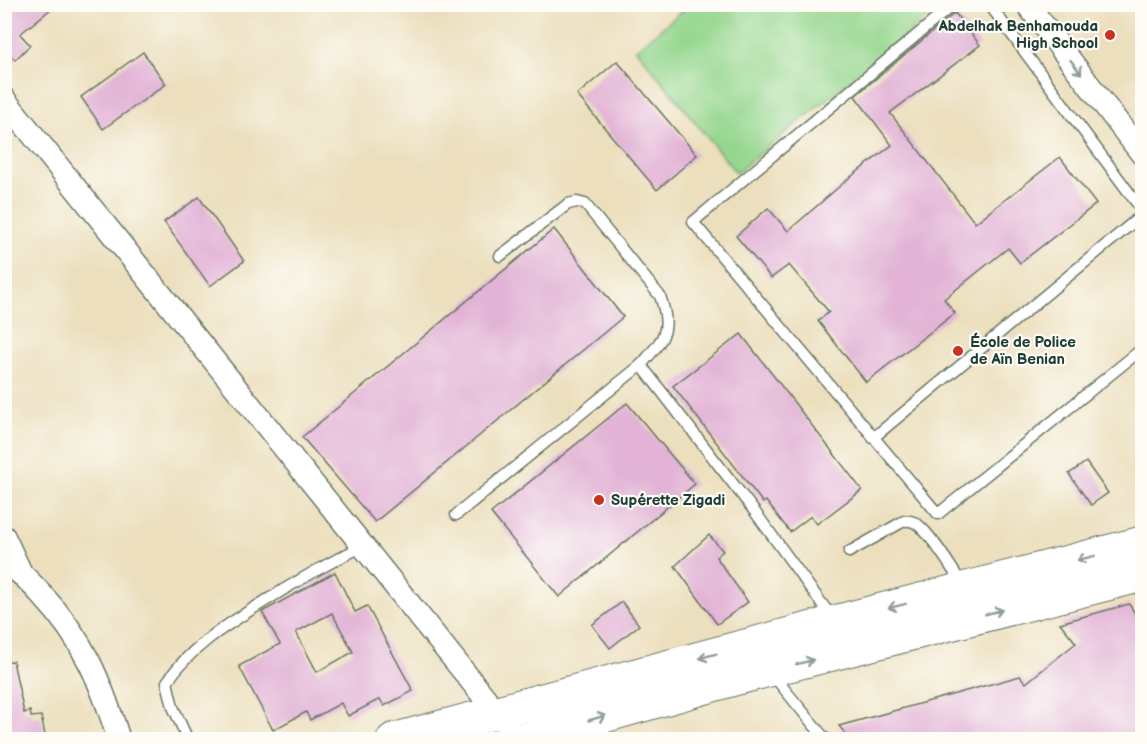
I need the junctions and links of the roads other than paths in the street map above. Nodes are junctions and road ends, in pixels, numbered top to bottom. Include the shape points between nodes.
1 (954, 4) edge
2 (989, 4) edge
3 (1027, 4) edge
4 (4, 99) edge
5 (1143, 154) edge
6 (1143, 210) edge
7 (1143, 215) edge
8 (500, 256) dead end
9 (1143, 349) edge
10 (641, 365) junction
11 (873, 438) junction
12 (456, 515) dead end
13 (4, 537) edge
14 (1143, 543) edge
15 (363, 546) junction
16 (849, 552) dead end
17 (10, 571) edge
18 (1143, 574) edge
19 (965, 589) junction
20 (844, 635) junction
21 (770, 671) junction
22 (507, 726) edge
23 (119, 740) edge
24 (188, 740) edge
25 (393, 740) edge
26 (520, 740) edge
27 (826, 740) edge

1 - 11 lane via 693,222
2 - 6 lane
3 -> 5 street
4 - 15 street
7 - 11 lane
8 - 10 lane via 568,204 585,204 660,296 666,327 663,339
9 - 11 lane via 938,514
10 - 12 lane
10 - 20 lane via 810,584
13 - 17 street
14 -> 19 main road
15 - 22 street
15 - 24 lane via 314,570 217,631 177,667 167,682
16 - 19 lane via 910,520 918,524
17 - 23 street via 62,615 79,640
20 -> 18 main road
19 -> 20 main road
21 -> 20 main road
20 -> 22 main road
26 -> 21 main road
21 - 27 lane
22 - 25 main road

